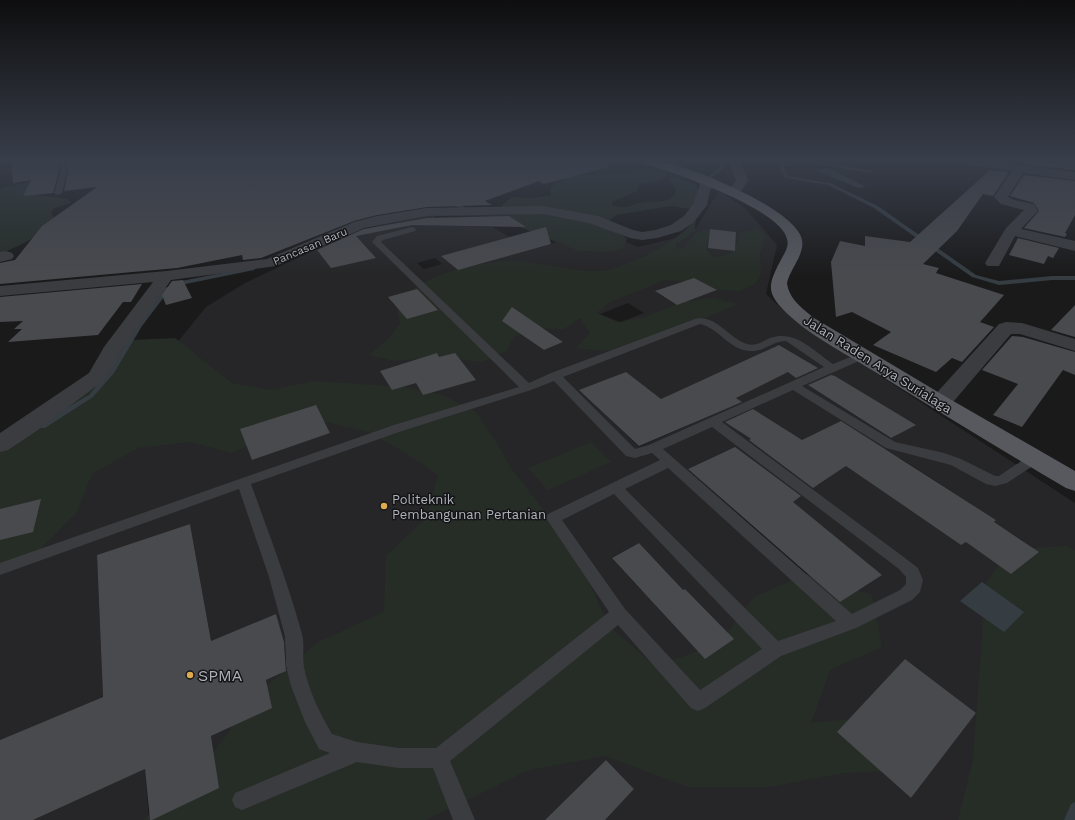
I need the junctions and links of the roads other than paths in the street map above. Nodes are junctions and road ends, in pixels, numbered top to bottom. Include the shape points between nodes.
1 (701, 199) edge
2 (746, 199) edge
3 (1003, 199) edge
4 (412, 229) dead end
5 (1011, 231) junction
6 (1075, 246) edge
7 (993, 263) dead end
8 (166, 276) junction
9 (0, 291) edge
10 (1075, 344) edge
11 (862, 356) junction
12 (832, 368) junction
13 (555, 376) junction
14 (793, 385) junction
15 (527, 388) junction
16 (940, 404) junction
17 (713, 421) junction
18 (0, 444) edge
19 (654, 448) junction
20 (1034, 459) junction
21 (668, 462) junction
22 (243, 482) junction
23 (1075, 482) edge
24 (616, 488) junction
25 (0, 569) edge
26 (619, 614) junction
27 (850, 623) junction
28 (775, 650) junction
29 (357, 752) junction
30 (439, 758) junction
31 (242, 800) dead end
32 (464, 820) edge

1 - 8 street, Pancasan Baru via 689,219 676,228 657,234 630,234 593,219 543,210 426,212 359,225 270,263
2 - 11 main road, Jalan Raden Arya Surialaga via 774,216 795,237 795,246 780,276 779,289 789,306 808,322
3 - 5 street via 1030,207 1031,211
4 - 15 lane via 386,236 376,242
5 - 6 street
5 - 7 street
8 - 9 street, Pancasan Baru
8 - 18 street via 111,351 96,377 28,427
10 - 16 street via 1022,329 1006,328
11 - 12 lane
11 - 16 main road, Jalan Raden Arya Surialaga
12 - 13 lane via 790,340 782,339 761,347 744,347 702,321
12 - 14 lane
13 - 15 lane
13 - 19 lane via 631,453
14 - 17 lane
14 - 20 lane via 891,445 956,462 986,479 1002,480
15 - 22 lane via 398,428
16 - 20 main road, Jalan Raden Arya Surialaga
17 - 19 lane
17 - 27 lane via 912,573 914,587 906,595
19 - 21 lane
20 - 23 main road, Jalan Raden Arya Surialaga
21 - 24 lane
21 - 27 lane
22 - 25 lane
22 - 29 lane via 294,637 296,666 313,720 326,742
24 - 26 lane via 552,518
24 - 28 lane
26 - 28 lane via 698,702
26 - 30 lane
27 - 28 lane
29 - 30 lane via 399,758
29 - 31 lane
30 - 32 lane

